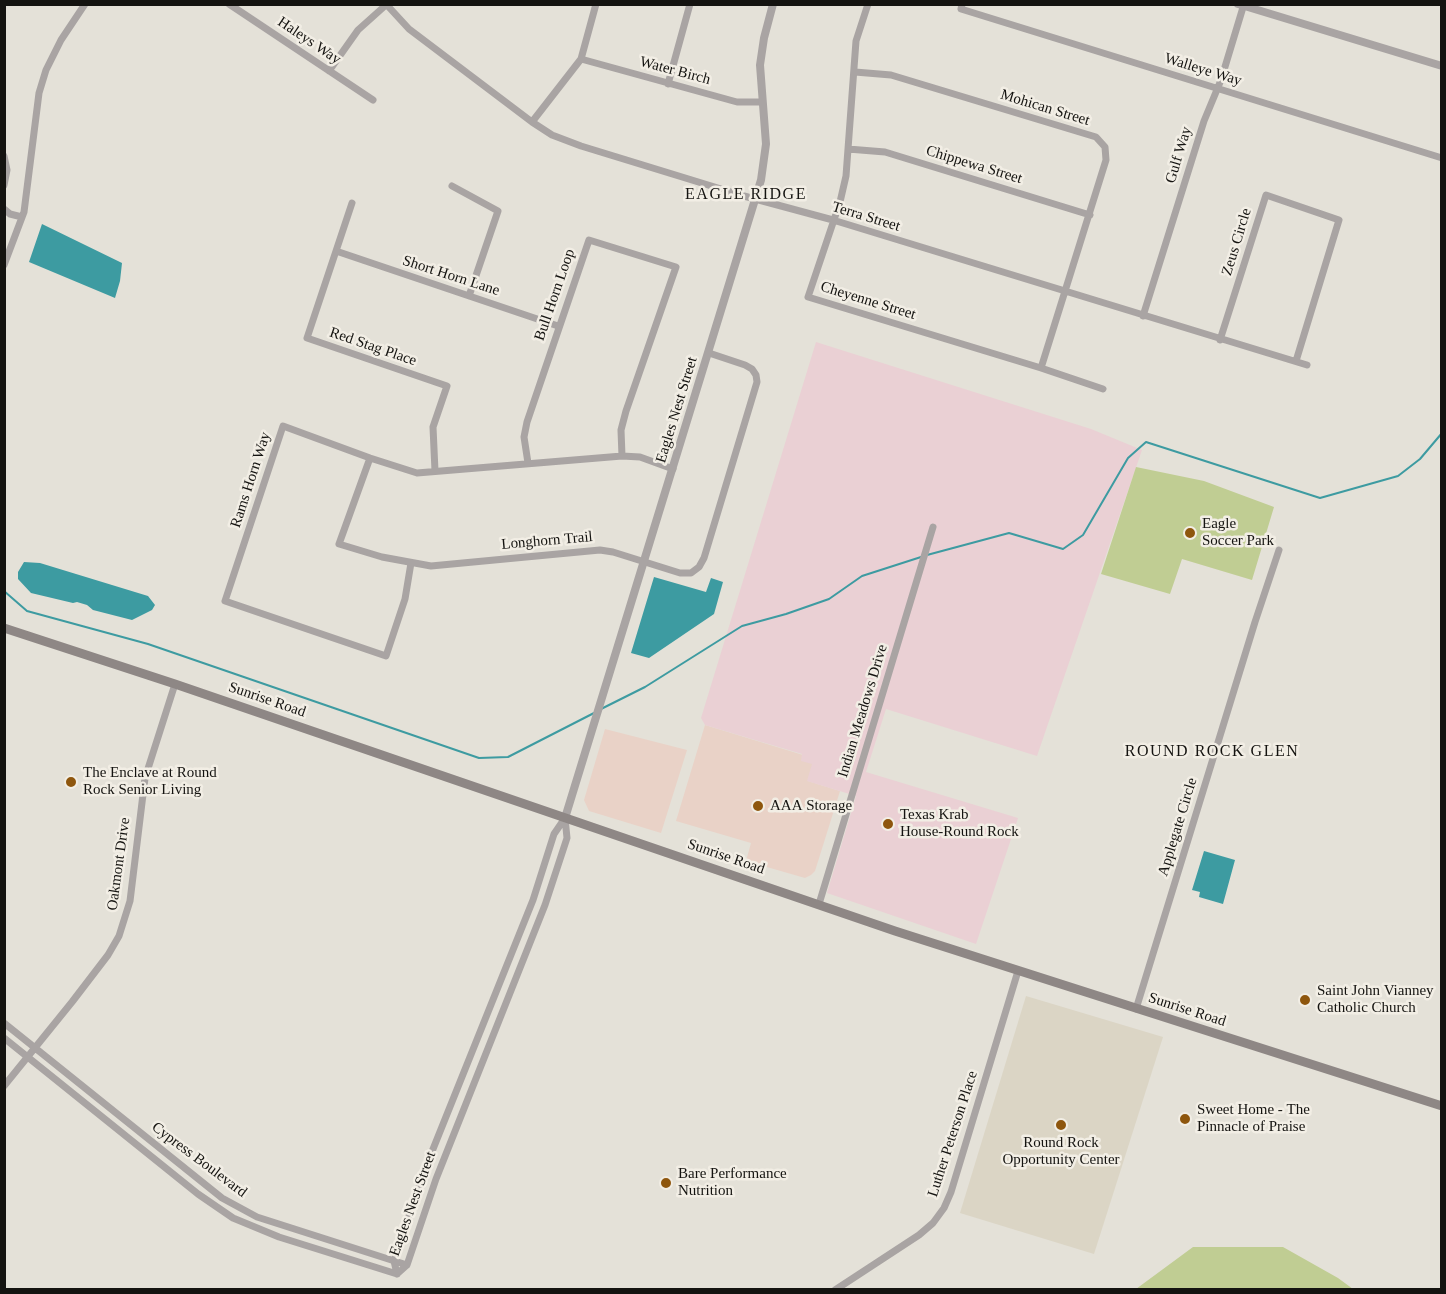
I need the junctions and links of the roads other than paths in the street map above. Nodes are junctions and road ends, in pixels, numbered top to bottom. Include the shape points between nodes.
1 (85, 4) edge
2 (229, 4) edge
3 (596, 4) edge
4 (690, 4) edge
5 (773, 4) edge
6 (868, 4) edge
7 (962, 4) edge
8 (386, 5) edge
9 (1242, 5) edge
10 (581, 59) junction
11 (1442, 66) edge
12 (329, 71) junction
13 (855, 72) junction
14 (668, 84) junction
15 (1217, 89) junction
16 (373, 100) dead end
17 (762, 102) junction
18 (532, 122) junction
19 (848, 149) junction
20 (4, 156) edge
21 (1442, 158) edge
22 (4, 185) edge
23 (452, 186) dead end
24 (756, 200) junction
25 (352, 203) dead end
26 (4, 209) edge
27 (1090, 215) junction
28 (22, 217) junction
29 (833, 220) junction
30 (336, 251) junction
31 (4, 265) edge
32 (1066, 292) junction
33 (469, 296) junction
34 (1143, 316) junction
35 (558, 326) junction
36 (1220, 340) junction
37 (709, 353) junction
38 (1296, 361) junction
39 (1307, 365) dead end
40 (1041, 368) junction
41 (1103, 389) dead end
42 (622, 456) junction
43 (370, 458) junction
44 (528, 464) junction
45 (673, 469) junction
46 (435, 471) junction
47 (933, 527) dead end
48 (1279, 550) dead end
49 (645, 562) junction
50 (411, 563) junction
51 (4, 628) edge
52 (175, 684) junction
53 (565, 818) junction
54 (819, 904) junction
55 (1018, 971) junction
56 (1136, 1009) junction
57 (4, 1023) edge
58 (4, 1038) edge
59 (35, 1048) junction
60 (27, 1057) junction
61 (4, 1086) edge
62 (1442, 1106) edge
63 (394, 1261) junction
64 (407, 1265) junction
65 (397, 1274) junction
66 (835, 1290) edge

1 - 28 street via 61,40 39,93
2 - 12 street, Haleys Way
3 - 10 street
4 - 14 street
5 - 17 street, Eagles Nest Street via 762,49
6 - 13 street, Cheyenne Street via 856,41
7 - 15 street, Walleye Way via 961,9
8 - 12 street via 358,30
8 - 18 street, Terra Street via 409,29
9 - 11 street
9 - 15 street, Gulf Way
10 - 14 street, Water Birch
10 - 18 street
12 - 16 street, Haleys Way
13 - 19 street, Cheyenne Street
13 - 27 street, Mohican Street via 891,75 1096,137 1107,154
14 - 17 street, Water Birch via 737,102
15 - 21 street, Walleye Way
15 - 34 street, Gulf Way
17 - 24 street, Eagles Nest Street via 765,156
18 - 24 street, Terra Street via 581,146
19 - 27 street, Chippewa Street via 885,152
19 - 29 street, Cheyenne Street via 842,194
20 - 22 street
23 - 33 street via 498,211
24 - 29 street, Terra Street
24 - 37 street, Eagles Nest Street
25 - 30 street, Red Stag Place
26 - 28 street
27 - 32 street, Mohican Street
28 - 31 street
29 - 32 street, Terra Street
29 - 40 street, Cheyenne Street via 808,297
30 - 33 street, Short Horn Lane
30 - 46 street, Red Stag Place via 307,338 447,386 433,427
32 - 34 street, Terra Street
32 - 40 street, Mohican Street
33 - 35 street, Short Horn Lane
34 - 36 street, Terra Street
35 - 42 street, Bull Horn Loop via 589,240 676,267 626,411 621,430
35 - 44 street, Bull Horn Loop via 527,422 524,437
36 - 38 street, Terra Street
36 - 38 street, Zeus Circle via 1266,195 1339,219
37 - 45 street, Eagles Nest Street
37 - 49 street, Longhorn Trail via 752,369 757,382 704,558 696,570 686,574
38 - 39 street, Terra Street
40 - 41 street, Cheyenne Street
42 - 44 street, Rams Horn Way
42 - 45 street, Rams Horn Way via 640,457
43 - 46 street, Rams Horn Way via 417,473
43 - 50 street, Longhorn Trail via 339,544
43 - 50 street, Rams Horn Way via 283,426 225,601 386,656 405,598
44 - 46 street, Rams Horn Way
45 - 49 street, Eagles Nest Street
47 - 54 street, Indian Meadows Drive
48 - 56 street, Applegate Circle
49 - 50 street, Longhorn Trail via 613,552 586,550 431,566
49 - 53 street, Eagles Nest Street
51 - 52 main road, Sunrise Road
52 - 53 main road, Sunrise Road
52 - 59 street, Oakmont Drive via 145,778 130,901 119,936
53 - 54 main road, Sunrise Road
53 - 63 street, Eagles Nest Street via 554,834 533,900 423,1174
53 - 64 street, Eagles Nest Street via 567,838 548,897 436,1179
54 - 55 main road, Sunrise Road
55 - 56 main road, Sunrise Road
55 - 66 street, Luther Peterson Place via 947,1203 919,1235
56 - 62 main road, Sunrise Road
57 - 59 street, Cypress Boulevard
58 - 60 street, Cypress Boulevard
59 - 60 street, Oakmont Drive
59 - 63 street, Cypress Boulevard via 222,1198 257,1217
60 - 61 street, Oakmont Drive
60 - 65 street, Cypress Boulevard via 233,1218 279,1237
63 - 64 street, Cypress Boulevard
63 - 65 street, Eagles Nest Street
64 - 65 street, Eagles Nest Street

